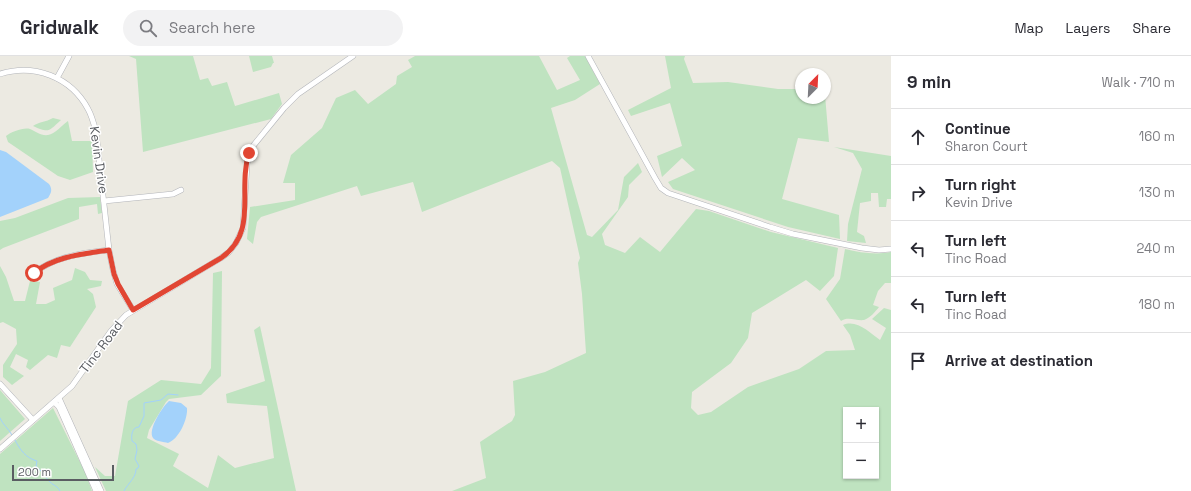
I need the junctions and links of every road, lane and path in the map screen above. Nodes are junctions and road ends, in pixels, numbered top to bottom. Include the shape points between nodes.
1 (69, 56) edge
2 (353, 56) edge
3 (588, 56) edge
4 (0, 74) edge
5 (57, 78) junction
6 (181, 190) dead end
7 (104, 201) junction
8 (891, 249) edge
9 (109, 250) junction
10 (34, 273) dead end
11 (133, 310) junction
12 (0, 384) edge
13 (59, 398) junction
14 (54, 402) junction
15 (33, 420) junction
16 (0, 449) edge
17 (96, 491) edge
18 (101, 491) edge

1 - 5 street
2 - 11 street, Tinc Road via 298,94 252,148 247,164 244,224 240,237 233,247 221,258
3 - 8 street via 654,178 668,193 780,230 862,248
4 - 5 street, Kevin Drive via 26,70
5 - 7 street, Kevin Drive via 80,96 94,121
6 - 7 street via 173,194
7 - 9 street, Kevin Drive
9 - 10 street via 67,257
9 - 11 street, Kevin Drive via 114,274
11 - 13 street, Tinc Road via 114,327 75,382
12 - 15 street
13 - 14 street, Tinc Road
13 - 18 street
14 - 15 street, Tinc Road
14 - 17 street via 59,407
15 - 16 street, Tinc Road

